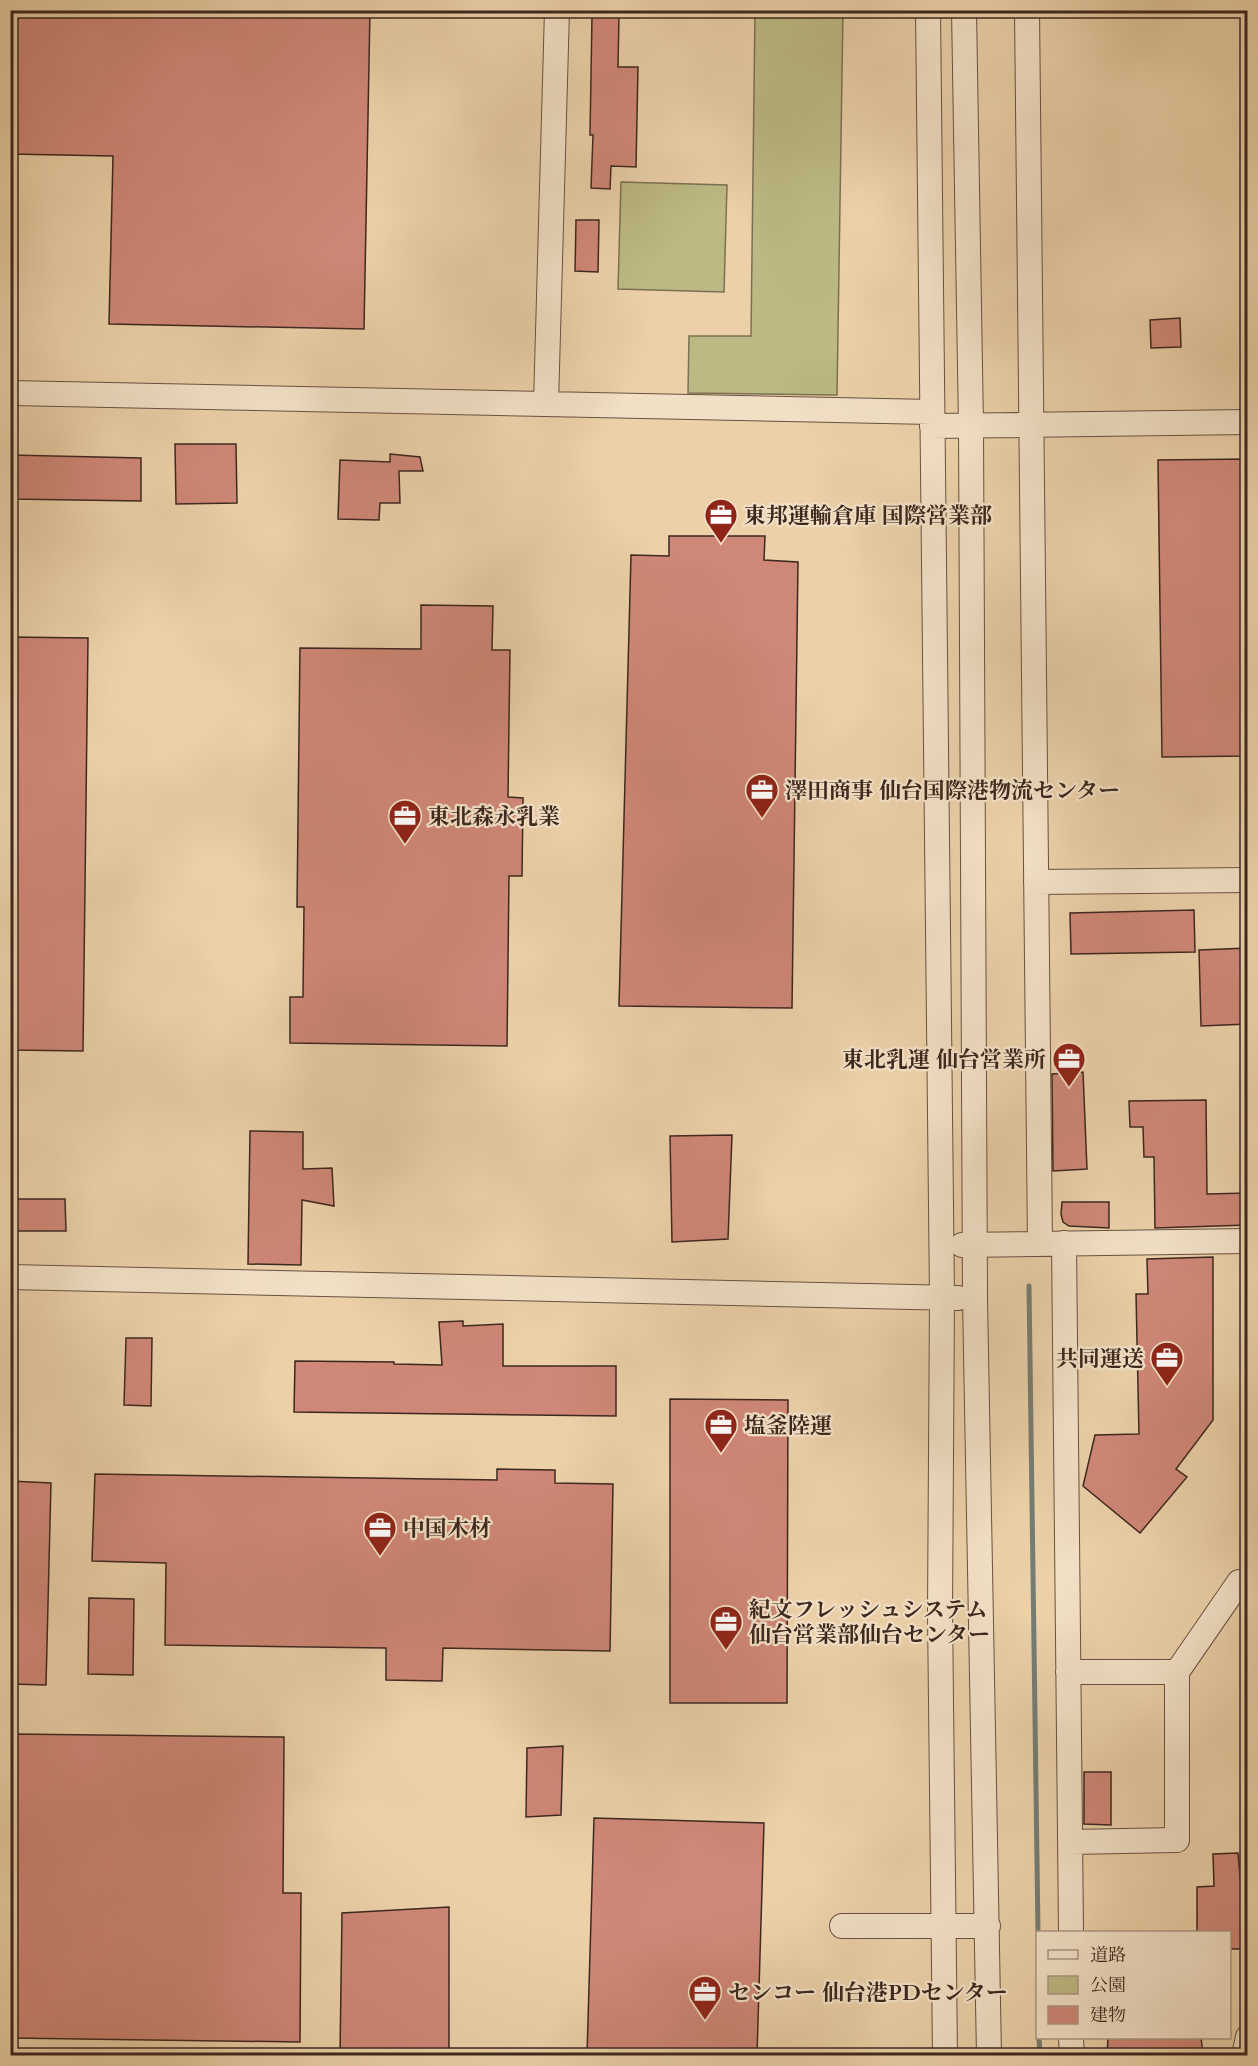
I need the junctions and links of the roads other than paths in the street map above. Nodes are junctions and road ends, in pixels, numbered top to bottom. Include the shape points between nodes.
1 (556, 10) edge
2 (928, 10) edge
3 (964, 10) edge
4 (1027, 10) edge
5 (10, 393) edge
6 (546, 404) junction
7 (932, 419) junction
8 (1248, 422) edge
9 (1031, 424) junction
10 (971, 426) junction
11 (1248, 880) edge
12 (1036, 882) junction
13 (1248, 1241) edge
14 (1064, 1243) junction
15 (1040, 1244) junction
16 (942, 1245) junction
17 (976, 1245) junction
18 (10, 1276) edge
19 (942, 1298) junction
20 (975, 1298) junction
21 (1245, 1580) edge
22 (1068, 1672) junction
23 (1177, 1672) junction
24 (1070, 1842) junction
25 (842, 1926) dead end
26 (988, 1926) junction
27 (943, 1927) junction
28 (1071, 1931) edge
29 (1248, 2037) edge
30 (1071, 2039) edge
31 (945, 2055) edge
32 (989, 2055) edge
33 (1072, 2055) edge
34 (1244, 2055) edge

1 - 6 street
2 - 7 street
3 - 10 street
4 - 9 street
5 - 6 street
6 - 7 street
7 - 10 street
7 - 16 street
8 - 9 street
9 - 10 street
9 - 12 street
10 - 17 street
11 - 12 street
12 - 15 street
13 - 14 street
14 - 15 street
14 - 22 street
15 - 17 street
16 - 17 street
16 - 19 street
17 - 20 street
18 - 19 street
19 - 20 street
19 - 27 street
20 - 26 street
21 - 23 street
22 - 23 street
22 - 24 street
23 - 24 street via 1177,1840
24 - 28 street
25 - 27 street
26 - 27 street
26 - 32 street
27 - 31 street
29 - 34 street
30 - 33 street

